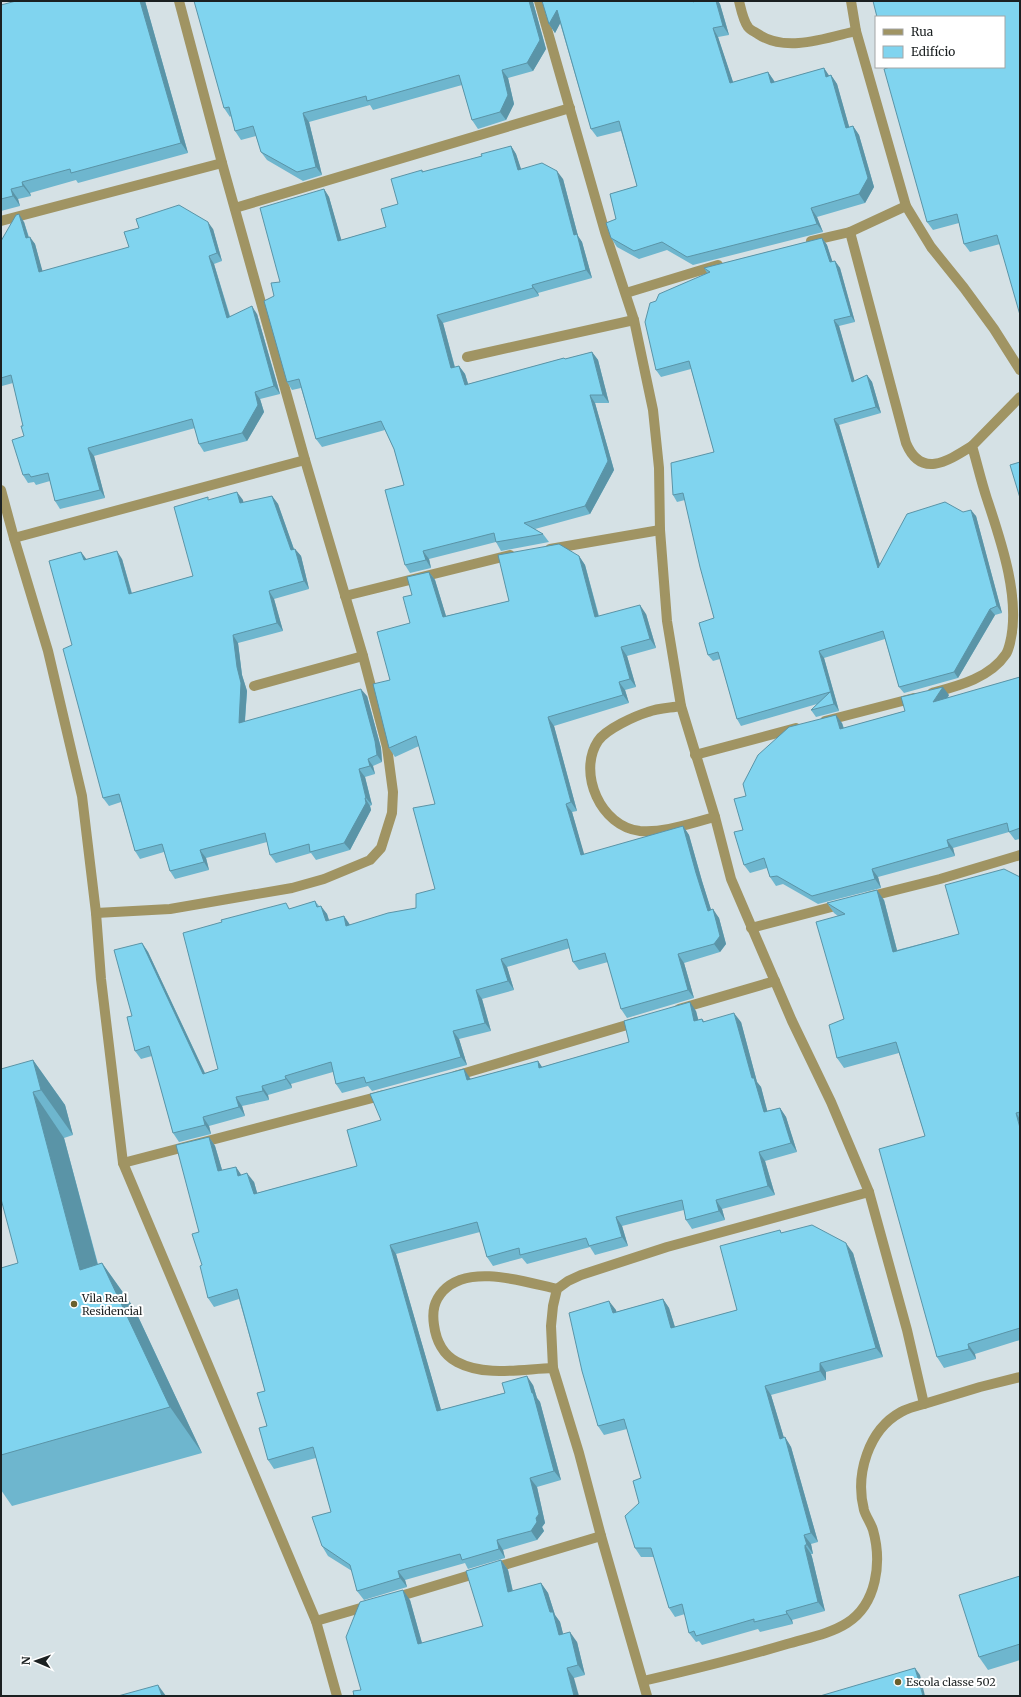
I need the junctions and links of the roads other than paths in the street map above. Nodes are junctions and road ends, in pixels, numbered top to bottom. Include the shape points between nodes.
1 (179, 1) edge
2 (539, 1) edge
3 (739, 1) edge
4 (851, 1) edge
5 (856, 31) junction
6 (570, 108) junction
7 (222, 163) junction
8 (906, 206) junction
9 (235, 208) junction
10 (1, 221) edge
11 (850, 232) junction
12 (800, 244) edge
13 (729, 262) edge
14 (626, 294) junction
15 (634, 320) junction
16 (467, 357) dead end
17 (1020, 370) edge
18 (1020, 397) edge
19 (972, 446) junction
20 (305, 460) junction
21 (1, 490) edge
22 (660, 530) junction
23 (14, 538) junction
24 (539, 550) edge
25 (517, 554) edge
26 (345, 596) junction
27 (363, 656) junction
28 (254, 686) dead end
29 (681, 706) junction
30 (695, 755) junction
31 (715, 817) junction
32 (1020, 855) edge
33 (96, 913) junction
34 (751, 928) junction
35 (775, 981) junction
36 (668, 1012) edge
37 (646, 1019) edge
38 (448, 1078) edge
39 (395, 1092) edge
40 (123, 1163) junction
41 (869, 1192) junction
42 (557, 1289) junction
43 (553, 1368) junction
44 (1020, 1377) edge
45 (924, 1404) junction
46 (601, 1536) junction
47 (316, 1621) junction
48 (643, 1682) junction
49 (337, 1696) edge
50 (647, 1696) edge

1 - 7 street
2 - 6 street
3 - 5 street via 748,28 764,38 781,43 820,39
4 - 5 street
5 - 8 street
6 - 9 street
6 - 14 street via 605,232
7 - 9 street
7 - 10 street
8 - 11 street
8 - 17 street via 931,247 973,300
9 - 20 street
11 - 12 street
11 - 19 street via 910,452 922,462 938,464
13 - 14 street
14 - 15 street
15 - 16 street
15 - 22 street via 653,410 659,468
18 - 19 street
19 - 30 street via 1015,594 1017,615 1006,654 982,676 954,687
20 - 23 street
20 - 26 street
21 - 23 street
22 - 24 street
22 - 29 street via 667,621
23 - 33 street via 48,651 82,796
25 - 26 street
26 - 27 street
27 - 28 street
27 - 33 street via 387,747 393,792 392,813 387,832 381,848 370,860 324,879 292,888 170,909
29 - 30 street
29 - 31 street via 649,711 628,720 598,740 592,756 591,772 595,794 607,814 623,825 639,831 657,831
30 - 31 street
31 - 34 street via 731,879
32 - 34 street via 940,879
33 - 40 street via 101,979
34 - 35 street
35 - 36 street
35 - 41 street
37 - 38 street
39 - 40 street
40 - 47 street
41 - 42 street via 667,1246 581,1275
41 - 45 street via 907,1330
42 - 43 street via 551,1326
42 - 43 street via 483,1276 456,1281 437,1298 433,1311 439,1344 448,1356 457,1362 480,1370
43 - 46 street
44 - 45 street
45 - 48 street via 902,1411 889,1420 878,1431 863,1465 864,1510 873,1529 877,1567 873,1591 864,1607 847,1623 820,1635
46 - 47 street
46 - 48 street
47 - 49 street
48 - 50 street

